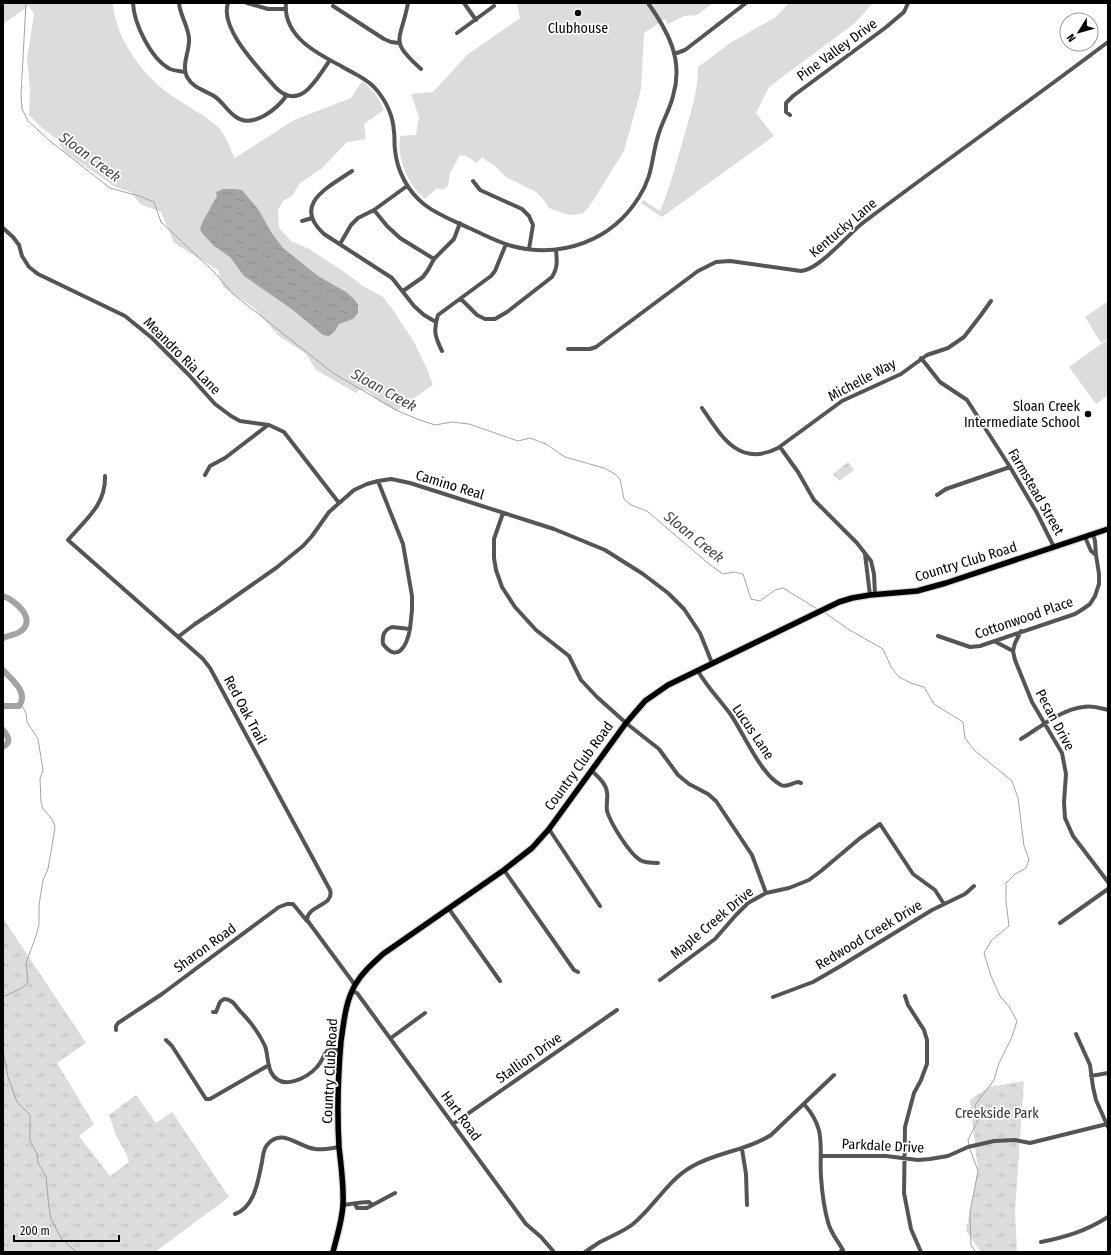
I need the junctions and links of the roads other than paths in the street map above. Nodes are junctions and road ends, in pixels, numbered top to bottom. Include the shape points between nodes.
1 (133, 3) edge
2 (179, 3) edge
3 (228, 3) edge
4 (248, 3) edge
5 (286, 3) edge
6 (408, 3) edge
7 (464, 3) edge
8 (648, 3) edge
9 (746, 3) edge
10 (908, 3) edge
11 (333, 6) dead end
12 (494, 6) dead end
13 (285, 9) junction
14 (476, 20) junction
15 (457, 33) dead end
16 (1108, 42) edge
17 (399, 43) junction
18 (674, 54) junction
19 (330, 60) junction
20 (421, 69) dead end
21 (185, 72) junction
22 (287, 95) junction
23 (790, 115) dead end
24 (352, 171) dead end
25 (473, 181) dead end
26 (407, 186) junction
27 (374, 210) junction
28 (312, 218) junction
29 (302, 221) dead end
30 (460, 224) junction
31 (3, 228) edge
32 (340, 244) junction
33 (506, 244) junction
34 (528, 249) junction
35 (556, 250) junction
36 (434, 259) junction
37 (403, 291) junction
38 (461, 299) junction
39 (990, 301) dead end
40 (436, 322) junction
41 (568, 349) dead end
42 (442, 351) dead end
43 (921, 358) junction
44 (702, 408) dead end
45 (269, 425) junction
46 (780, 447) junction
47 (1010, 467) junction
48 (205, 475) dead end
49 (105, 476) dead end
50 (378, 481) junction
51 (937, 496) dead end
52 (339, 503) junction
53 (503, 513) junction
54 (1108, 529) edge
55 (1093, 534) junction
56 (1085, 537) junction
57 (1054, 547) junction
58 (1096, 555) junction
59 (872, 595) junction
60 (410, 629) junction
61 (1021, 631) junction
62 (938, 636) dead end
63 (178, 637) junction
64 (994, 641) junction
65 (1013, 651) junction
66 (712, 663) junction
67 (698, 671) junction
68 (1108, 710) edge
69 (626, 723) junction
70 (1045, 724) junction
71 (1021, 739) dead end
72 (591, 770) junction
73 (801, 783) dead end
74 (549, 829) junction
75 (658, 863) dead end
76 (504, 870) junction
77 (1108, 882) edge
78 (974, 886) dead end
79 (1108, 889) edge
80 (766, 893) junction
81 (944, 904) junction
82 (600, 906) dead end
83 (449, 909) junction
84 (309, 923) junction
85 (1060, 923) dead end
86 (578, 972) dead end
87 (660, 980) dead end
88 (500, 981) dead end
89 (354, 988) junction
90 (905, 996) dead end
91 (773, 997) dead end
92 (617, 1010) dead end
93 (212, 1012) dead end
94 (426, 1013) dead end
95 (116, 1030) dead end
96 (1076, 1034) dead end
97 (391, 1038) junction
98 (166, 1040) dead end
99 (340, 1050) junction
100 (269, 1065) junction
101 (1108, 1073) edge
102 (834, 1075) dead end
103 (1091, 1076) junction
104 (804, 1104) junction
105 (453, 1124) junction
106 (1107, 1126) edge
107 (339, 1147) junction
108 (742, 1149) junction
109 (821, 1156) junction
110 (905, 1158) junction
111 (395, 1193) dead end
112 (343, 1205) junction
113 (747, 1205) dead end
114 (235, 1214) dead end
115 (1108, 1217) edge
116 (1041, 1242) dead end
117 (333, 1252) edge
118 (554, 1252) edge
119 (585, 1252) edge
120 (840, 1252) edge
121 (921, 1252) edge

1 - 21 street via 139,27 155,54 172,70
2 - 21 street via 189,38
3 - 22 street via 226,13 237,41 276,88
4 - 13 street via 268,9
5 - 13 street
6 - 17 street via 399,33
7 - 14 street
8 - 18 street via 666,29
9 - 18 street via 685,50
10 - 23 street, Pine Valley Drive via 904,12 885,28 793,96 786,103 786,112
11 - 17 street via 384,39
12 - 14 street
13 - 19 street via 290,25 299,39
14 - 15 street
16 - 41 street, Kentucky Lane via 859,225 816,266 801,271 730,261 710,264 596,347
17 - 20 street via 405,54
18 - 35 street via 675,91 659,131 648,180 638,199 622,218 602,234 578,245
19 - 22 street via 308,90 297,96
19 - 26 street via 365,79 384,100 392,120 396,159
21 - 22 street via 193,85 215,96 243,123 260,118 278,106
24 - 28 street via 316,197 312,206
25 - 34 street via 480,190 522,208 529,216 533,225
26 - 27 street
26 - 30 street via 426,206
27 - 32 street via 350,225
27 - 36 street via 400,238
28 - 29 street
28 - 32 street via 315,226
30 - 33 street
30 - 36 street via 454,239
31 - 45 street, Meandro Ria Lane via 19,245 29,267 38,274 125,316 152,338 215,404 231,416 240,421
32 - 37 street via 392,278
33 - 34 street
33 - 38 street via 491,276
34 - 35 street
35 - 38 street via 557,264 552,277 495,319 485,319 477,315
36 - 37 street via 423,277
37 - 40 street via 424,316
38 - 40 street via 438,314
39 - 43 street, Michelle Way via 964,337 948,348
40 - 42 street via 435,334
43 - 46 street, Michelle Way via 900,374 842,401
43 - 47 street, Farmstead Street via 940,382 967,400
44 - 46 street, Michelle Way via 723,438 737,450 752,454 770,452
45 - 48 street via 210,466
45 - 52 street, Meandro Ria Lane via 286,434
46 - 59 street via 814,500 871,561
47 - 51 street via 946,489
47 - 57 street, Farmstead Street
49 - 63 street, Red Oak Trail via 100,503 68,540
50 - 52 street, Camino Real via 363,485
50 - 53 street, Camino Real via 391,479 410,483
50 - 60 street via 403,544 412,596
52 - 63 street, Camino Real via 303,546
53 - 66 street, Camino Real via 554,529 605,550 643,574 684,609 700,633
53 - 69 street via 494,539 494,558 502,587 527,622 569,656 585,685
54 - 55 main road, Country Club Road
55 - 56 main road, Country Club Road
55 - 58 street, Cottonwood Place
56 - 57 main road, Country Club Road
56 - 58 street, Cottonwood Place via 1091,551
57 - 59 main road, Country Club Road via 917,591
58 - 61 street, Cottonwood Place via 1099,584 1090,604 1075,614
59 - 66 main road, Country Club Road via 852,598 830,606
60 - 60 street via 407,642 400,651 389,652 383,644 383,636 387,629
61 - 64 street, Cottonwood Place
61 - 65 street
62 - 64 street, Cottonwood Place via 970,648
63 - 84 street, Red Oak Trail via 205,661 212,671 330,890 328,900 308,914
64 - 65 street
65 - 70 street, Pecan Drive via 1032,702
66 - 67 main road, Country Club Road
67 - 69 main road, Country Club Road via 655,693
67 - 73 street, Lucus Lane via 771,777 783,786
68 - 70 street via 1095,706 1083,707 1070,710
69 - 72 main road, Country Club Road
69 - 80 street via 659,749 678,775 716,801 752,855
70 - 71 street
70 - 77 street, Pecan Drive via 1065,763 1064,810 1069,829
72 - 74 main road, Country Club Road
72 - 75 street via 602,781 607,792 607,809 617,832 638,859
74 - 76 main road, Country Club Road via 532,848
74 - 82 street
76 - 83 main road, Country Club Road
76 - 86 street via 574,970
78 - 81 street, Redwood Creek Drive via 965,894
79 - 85 street
80 - 81 street, Maple Creek Drive via 809,880 880,824 913,874 934,890
80 - 87 street, Maple Creek Drive via 740,911 715,939
81 - 91 street, Redwood Creek Drive via 813,982
83 - 88 street
83 - 89 main road, Country Club Road via 384,954 367,970
84 - 89 street
84 - 95 street, Sharon Road via 294,905 279,907 162,994 118,1023
89 - 97 street, Hart Road
89 - 99 main road, Country Club Road via 344,1013
90 - 110 street via 924,1030 927,1047 927,1064 914,1093 905,1127
92 - 105 street, Stallion Drive
93 - 100 street via 216,1012 224,999 233,1001 262,1040 267,1050
94 - 97 street
96 - 103 street via 1090,1065
97 - 105 street, Hart Road
98 - 100 street via 206,1099
99 - 100 street via 327,1051 317,1067 292,1082 278,1080
99 - 107 main road, Country Club Road via 337,1112
101 - 103 street
102 - 104 street
103 - 106 street via 1096,1100
104 - 108 street via 771,1136
104 - 109 street via 820,1129
105 - 118 street, Hart Road via 526,1224
106 - 110 street, Parkdale Drive via 1030,1143 1009,1140 985,1144 930,1159
107 - 112 main road, Country Club Road
107 - 114 street via 315,1149 286,1138 270,1142 264,1150 254,1193 243,1209
108 - 113 street
108 - 119 street via 714,1156 690,1167 667,1187 632,1225
109 - 110 street, Parkdale Drive
109 - 120 street via 821,1177 828,1225 843,1250
110 - 121 street via 904,1193 911,1229
111 - 112 street via 367,1208 357,1208 355,1204
112 - 117 main road, Country Club Road
115 - 116 street via 1080,1232

